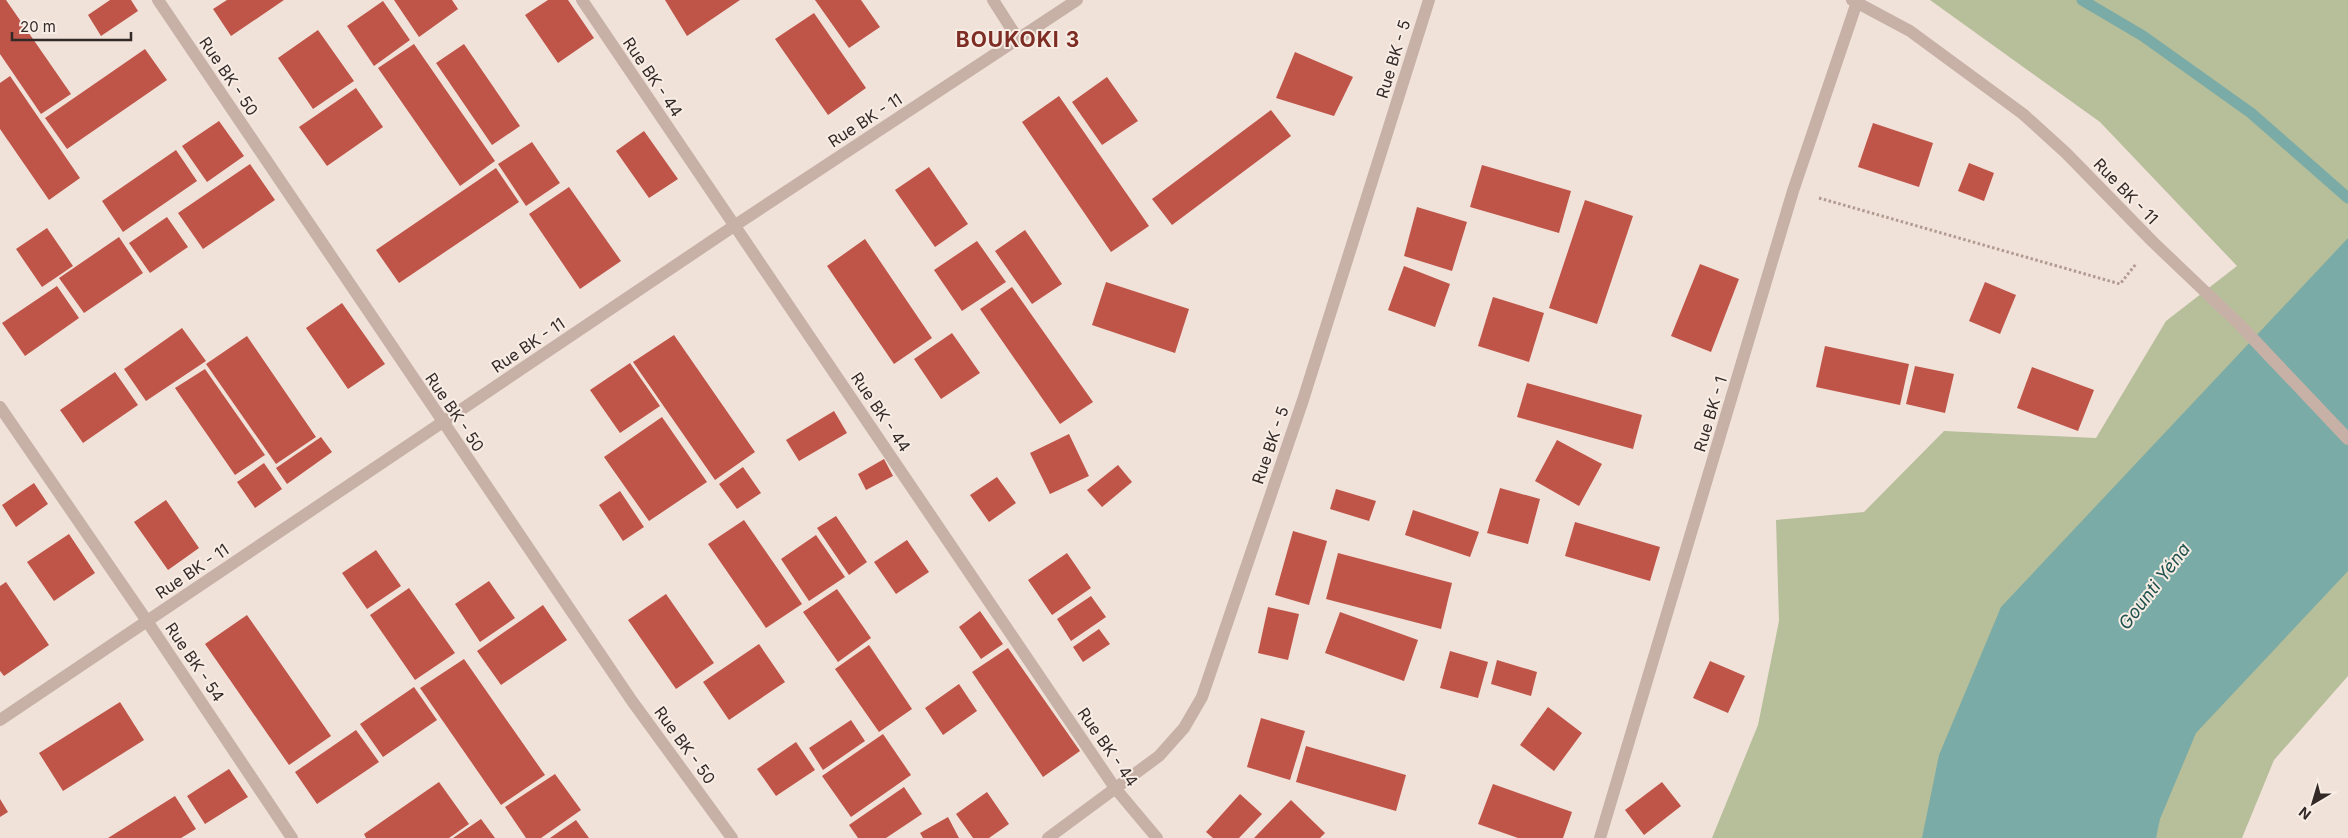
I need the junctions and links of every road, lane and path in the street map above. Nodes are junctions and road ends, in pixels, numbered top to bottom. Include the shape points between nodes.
1 (158, 0) edge
2 (582, 0) edge
3 (993, 0) edge
4 (1077, 0) edge
5 (1429, 0) edge
6 (1854, 1) edge
7 (1018, 38) junction
8 (1794, 190) junction
9 (734, 226) junction
10 (2153, 242) junction
11 (0, 408) edge
12 (442, 422) junction
13 (2348, 439) edge
14 (147, 621) junction
15 (0, 720) edge
16 (1115, 788) junction
17 (292, 838) edge
18 (732, 838) edge
19 (1048, 838) edge
20 (1157, 838) edge
21 (1600, 838) edge

1 - 12 street, Rue BK - 50
2 - 9 street, Rue BK - 44
3 - 7 street
4 - 7 street, Rue BK - 11
5 - 16 street, Rue BK - 5 via 1303,400 1202,697 1184,728 1159,756
6 - 8 street, Rue BK - 1
6 - 10 street, Rue BK - 11 via 1910,30 2022,114 2066,153
7 - 9 street, Rue BK - 11
8 - 10 path via 2120,284
8 - 21 street, Rue BK - 1
9 - 12 street, Rue BK - 11
9 - 16 street, Rue BK - 44
10 - 13 street, Rue BK - 11 via 2238,323
11 - 14 street, Rue BK - 54
12 - 14 street, Rue BK - 11
12 - 18 street, Rue BK - 50 via 632,701
14 - 15 street, Rue BK - 11
14 - 17 street, Rue BK - 54
16 - 19 street, Rue BK - 5
16 - 20 street, Rue BK - 44

